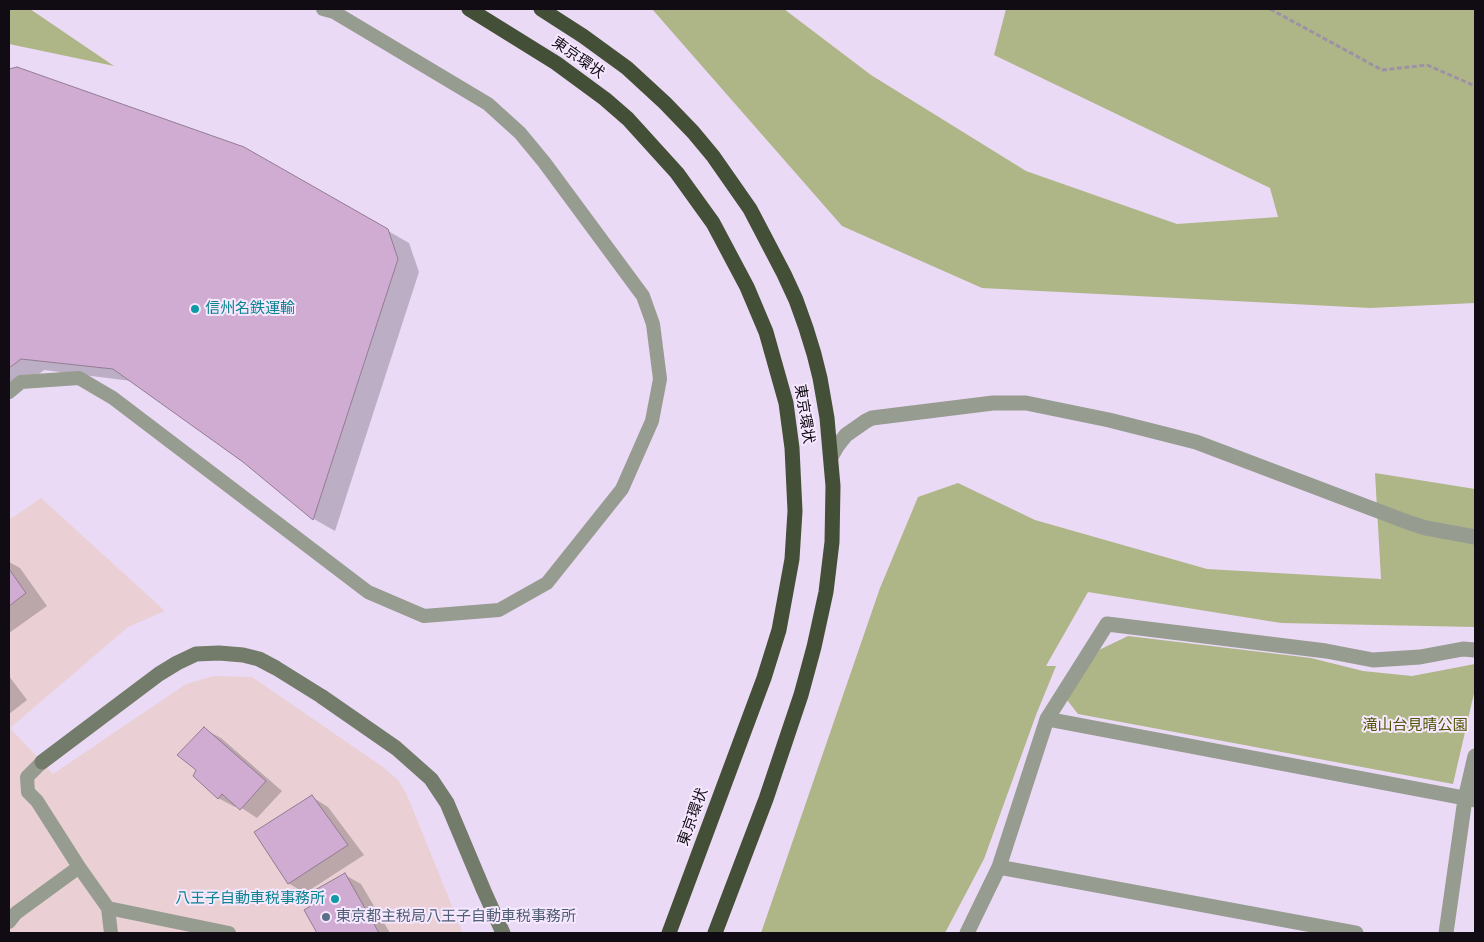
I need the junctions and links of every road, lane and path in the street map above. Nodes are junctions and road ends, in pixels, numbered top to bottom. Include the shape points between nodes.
1 (323, 9) edge
2 (469, 9) edge
3 (540, 9) edge
4 (1270, 9) edge
5 (1475, 86) edge
6 (9, 392) edge
7 (831, 457) junction
8 (1475, 537) edge
9 (1475, 650) edge
10 (1047, 719) junction
11 (1475, 756) edge
12 (42, 762) joint
13 (1470, 799) edge
14 (79, 867) junction
15 (1000, 867) junction
16 (108, 908) junction
17 (9, 922) edge
18 (111, 933) edge
19 (229, 933) edge
20 (503, 933) edge
21 (669, 933) edge
22 (716, 933) edge
23 (967, 933) edge
24 (1356, 933) edge
25 (1446, 933) edge

1 - 6 lane via 334,12 488,104 520,133 544,162 643,296 653,324 660,378 652,421 622,489 553,576 547,583 499,610 424,616 368,592 113,398 79,378 21,382
2 - 21 highway, 東京環状 via 556,63 605,99 677,172 734,259 766,332 786,403 795,511 792,559 779,630
3 - 7 highway, 東京環状 via 627,68 665,103 713,156 750,209 784,274 806,328 820,378
4 - 5 path via 1382,70 1427,65
7 - 8 street via 846,435 872,418 1026,402 1196,442 1426,528
7 - 22 highway, 東京環状 via 834,486 832,542 826,592 814,647 766,799
9 - 10 street via 1373,660 1326,651 1106,624
10 - 13 street
10 - 15 street
11 - 13 street
12 - 14 lane via 26,777 28,792
12 - 20 street via 177,662 196,654 219,653 259,659 321,696 396,748 431,780 447,803
13 - 25 street
14 - 16 lane
14 - 17 lane via 16,913
15 - 23 street
15 - 24 street
16 - 18 lane
16 - 19 lane

